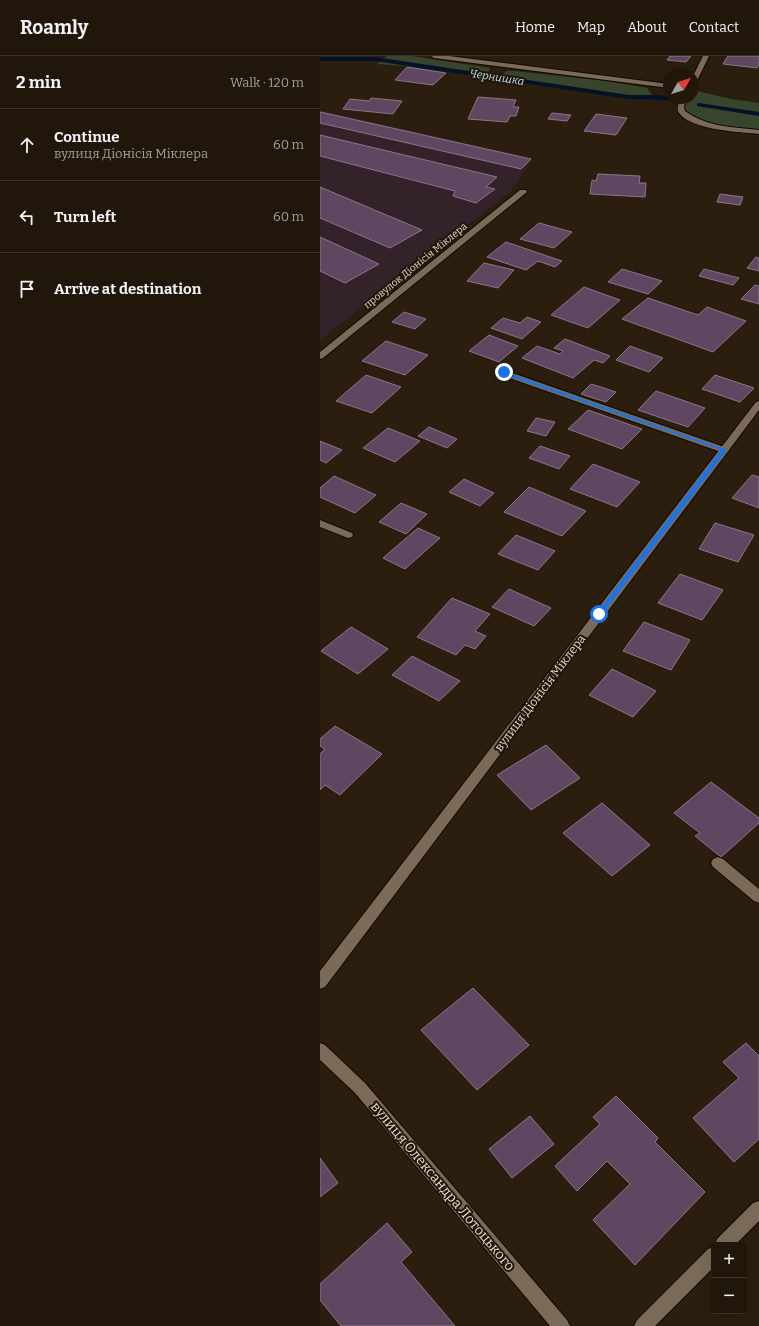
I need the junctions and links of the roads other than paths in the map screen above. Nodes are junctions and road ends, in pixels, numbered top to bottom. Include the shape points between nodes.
1 (434, 56) edge
2 (706, 56) edge
3 (699, 71) edge
4 (663, 85) edge
5 (682, 104) edge
6 (759, 132) edge
7 (523, 192) dead end
8 (320, 356) edge
9 (504, 372) dead end
10 (759, 404) edge
11 (724, 450) junction
12 (320, 523) edge
13 (348, 535) dead end
14 (718, 863) dead end
15 (759, 897) edge
16 (320, 982) edge
17 (320, 1050) edge
18 (759, 1209) edge
19 (727, 1242) edge
20 (711, 1258) edge
21 (561, 1326) edge
22 (643, 1326) edge

1 - 4 street
2 - 3 street
5 - 6 street via 682,112 696,121 710,126
7 - 8 street, провулок Діонісія Міклера
9 - 11 street
10 - 11 street, вулиця Діонісія Міклера
11 - 16 street, вулиця Діонісія Міклера
12 - 13 street
14 - 15 street
17 - 21 street, вулиця Олександра Лотоцького via 360,1088
18 - 19 street
20 - 22 street

